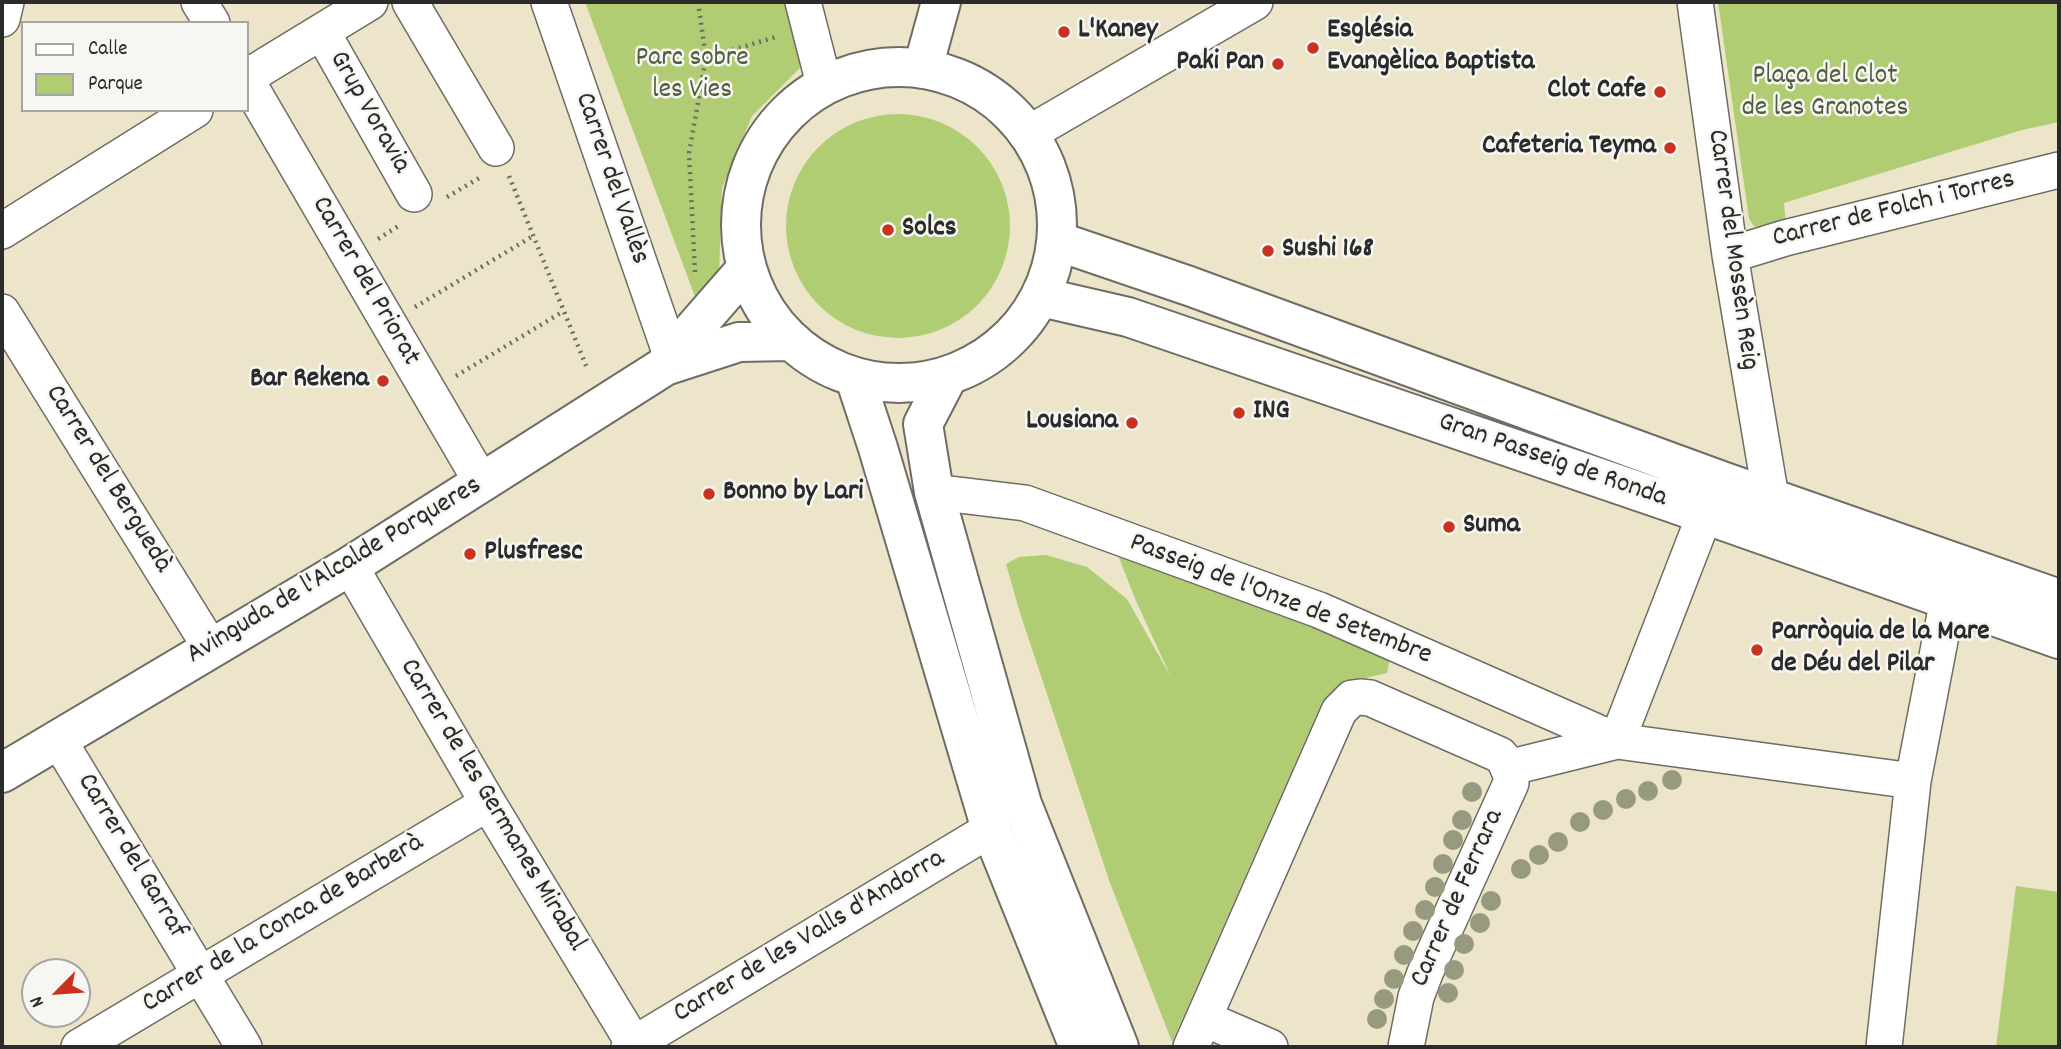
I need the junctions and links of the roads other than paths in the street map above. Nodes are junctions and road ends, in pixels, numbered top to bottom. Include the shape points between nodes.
1 (6, 2) edge
2 (199, 2) edge
3 (370, 2) edge
4 (410, 2) edge
5 (549, 2) edge
6 (803, 2) edge
7 (941, 2) edge
8 (1255, 2) edge
9 (1695, 2) edge
10 (2, 19) edge
11 (211, 21) edge
12 (322, 32) junction
13 (923, 68) junction
14 (248, 78) edge
15 (248, 81) edge
16 (824, 84) junction
17 (192, 112) edge
18 (1028, 134) junction
19 (496, 166) road end
20 (2059, 170) edge
21 (421, 205) road end
22 (2, 231) edge
23 (1057, 241) junction
24 (1730, 255) junction
25 (746, 269) junction
26 (1041, 297) junction
27 (2, 312) edge
28 (790, 341) junction
29 (668, 361) junction
30 (855, 378) junction
31 (947, 378) junction
32 (482, 483) junction
33 (934, 492) junction
34 (1771, 498) junction
35 (1705, 514) junction
36 (350, 566) junction
37 (1948, 599) junction
38 (2059, 599) edge
39 (2059, 639) edge
40 (212, 648) junction
41 (58, 739) junction
42 (1617, 741) junction
43 (1504, 762) junction
44 (2, 773) edge
45 (1913, 781) junction
46 (488, 803) junction
47 (991, 829) junction
48 (201, 975) junction
49 (1198, 1033) edge
50 (631, 1046) edge
51 (79, 1047) edge
52 (244, 1047) edge
53 (1079, 1047) edge
54 (1119, 1047) edge
55 (1270, 1047) edge
56 (1406, 1047) edge
57 (1884, 1047) edge

1 - 10 street
2 - 11 street
3 - 12 street
4 - 19 street
5 - 29 street, Carrer del Vallès
6 - 16 street
7 - 13 main road
8 - 18 street
9 - 24 street, Carrer del Mossèn Reig
12 - 14 street
12 - 21 street, Grup Voravia
13 - 16 main road via 873,68
13 - 18 main road via 961,78 994,97
15 - 32 street, Carrer del Priorat
16 - 25 main road via 788,112 760,148 744,191 741,230
17 - 22 street
18 - 23 main road via 1044,160 1056,199
20 - 24 street, Carrer de Folch i Torres
23 - 26 main road
23 - 34 main road, Gran Passeig de Ronda
24 - 34 street, Carrer del Mossèn Reig
25 - 28 main road via 763,308
25 - 29 main road, Avinguda de l'Alcalde Porqueres
26 - 31 main road via 1018,332 985,359
26 - 35 main road, Gran Passeig de Ronda via 1128,317
27 - 40 street, Carrer del Berguedà
28 - 29 main road, Avinguda de l'Alcalde Porqueres via 739,342
28 - 30 main road via 820,363
29 - 32 main road, Avinguda de l'Alcalde Porqueres
30 - 31 main road via 901,385
30 - 47 main road
31 - 33 main road via 923,424
32 - 36 main road, Avinguda de l'Alcalde Porqueres
33 - 42 street, Passeig de l'Onze de Setembre via 1025,503 1268,591
33 - 54 main road via 1022,804
34 - 38 main road, Gran Passeig de Ronda
35 - 37 main road, Gran Passeig de Ronda
35 - 42 street
36 - 40 main road, Avinguda de l'Alcalde Porqueres
36 - 46 street, Carrer de les Germanes Mirabal
37 - 39 main road, Gran Passeig de Ronda
37 - 45 street
40 - 41 main road, Avinguda de l'Alcalde Porqueres
41 - 44 main road, Avinguda de l'Alcalde Porqueres
41 - 48 street, Carrer del Garraf
42 - 43 street
42 - 45 street
43 - 49 street, Passeig de l'Onze de Setembre via 1370,698 1352,698 1339,711
43 - 56 street, Carrer de Ferrara via 1511,783 1421,985
45 - 57 street
46 - 48 street, Carrer de la Conca de Barberà
46 - 50 street, Carrer de les Germanes Mirabal
47 - 50 street, Carrer de les Valls d'Andorra
47 - 53 main road
48 - 51 street, Carrer de la Conca de Barberà
48 - 52 street, Carrer del Garraf
49 - 55 street

